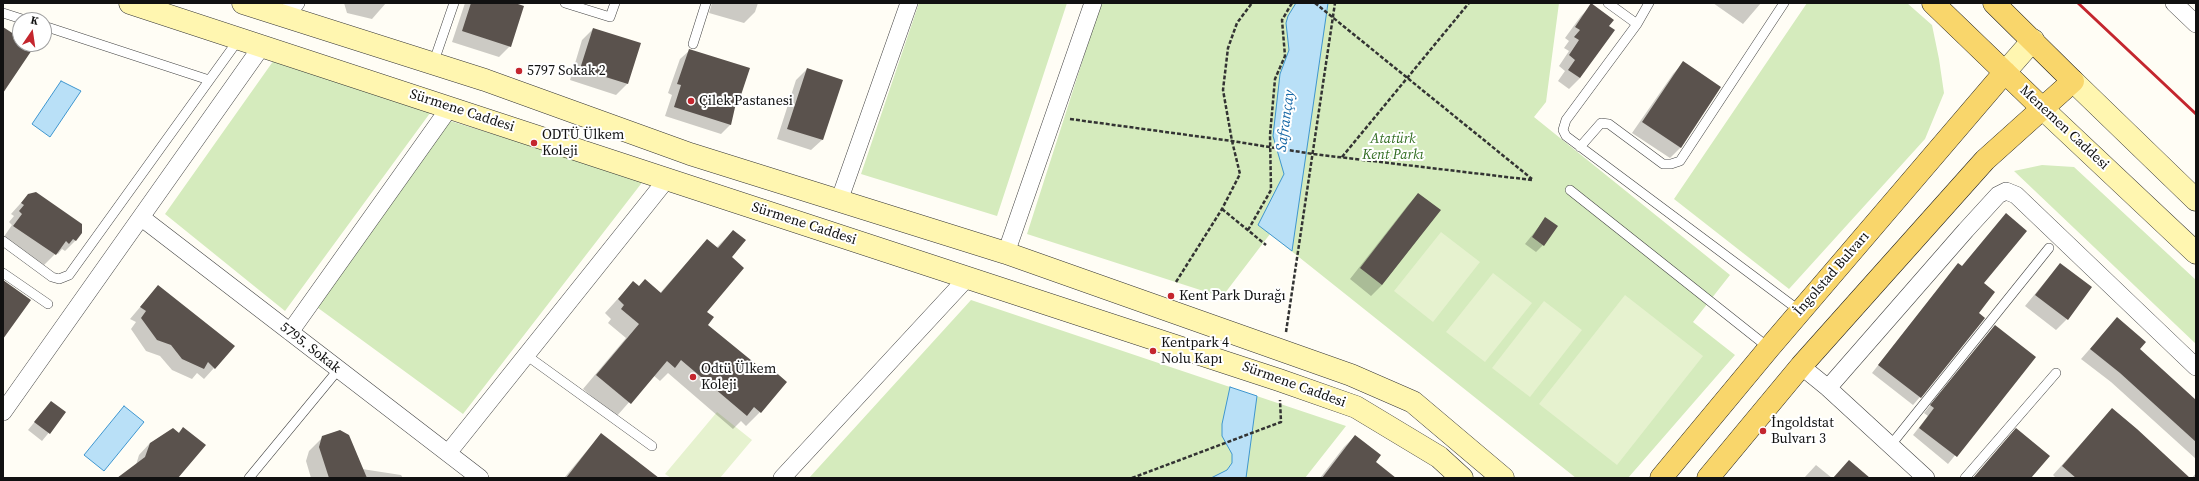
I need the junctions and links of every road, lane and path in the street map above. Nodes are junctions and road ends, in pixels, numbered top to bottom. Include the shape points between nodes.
1 (130, 3) edge
2 (243, 3) edge
3 (454, 3) edge
4 (565, 3) edge
5 (615, 3) edge
6 (706, 3) edge
7 (909, 3) edge
8 (1093, 3) edge
9 (1252, 3) edge
10 (1292, 3) edge
11 (1315, 3) edge
12 (1335, 3) edge
13 (1469, 3) edge
14 (1608, 3) edge
15 (1649, 3) edge
16 (1784, 3) edge
17 (1933, 3) edge
18 (1994, 3) edge
19 (2174, 3) edge
20 (289, 10) edge
21 (1333, 17) junction
22 (1637, 24) junction
23 (2196, 24) edge
24 (52, 29) edge
25 (239, 39) junction
26 (2033, 40) junction
27 (693, 44) dead end
28 (262, 46) junction
29 (433, 64) junction
30 (2005, 72) junction
31 (1408, 78) junction
32 (208, 80) junction
33 (2073, 81) junction
34 (450, 107) junction
35 (2043, 110) junction
36 (1070, 119) dead end
37 (1232, 140) junction
38 (1580, 147) junction
39 (1270, 148) junction
40 (690, 154) junction
41 (1311, 154) junction
42 (1342, 158) junction
43 (668, 179) junction
44 (1570, 190) dead end
45 (2196, 200) edge
46 (839, 201) junction
47 (1222, 209) junction
48 (142, 218) junction
49 (1248, 230) junction
50 (3, 241) edge
51 (971, 243) junction
52 (1266, 245) dead end
53 (2049, 248) dead end
54 (1006, 253) junction
55 (2196, 253) edge
56 (3, 273) edge
57 (964, 276) junction
58 (1176, 282) dead end
59 (48, 304) dead end
60 (1800, 311) junction
61 (290, 332) junction
62 (1248, 338) junction
63 (1769, 348) junction
64 (1284, 351) junction
65 (526, 355) junction
66 (1239, 365) junction
67 (1801, 366) junction
68 (2196, 367) edge
69 (338, 370) junction
70 (2056, 373) dead end
71 (1279, 380) junction
72 (1828, 388) junction
73 (3, 412) edge
74 (652, 446) dead end
75 (1890, 446) junction
76 (448, 453) junction
77 (249, 478) edge
78 (480, 478) edge
79 (782, 478) edge
80 (1132, 478) edge
81 (1462, 478) edge
82 (1503, 478) edge
83 (1660, 478) edge
84 (1708, 478) edge
85 (1926, 478) edge
86 (1965, 478) edge

1 - 25 main road, Sürmene Caddesi
2 - 20 main road, Sürmene Caddesi
3 - 29 lane
4 - 5 lane via 610,17
6 - 27 lane
7 - 46 street
8 - 54 street
9 - 37 path via 1237,23 1228,48 1223,90
10 - 39 path via 1282,20 1285,56 1275,79
11 - 21 path
12 - 21 path
13 - 31 path
14 - 22 lane
15 - 22 lane
16 - 38 lane via 1680,161 1663,164 1609,124 1601,123
17 - 30 main road, Menemen Caddesi
18 - 26 main road
19 - 23 street
20 - 28 main road
20 - 29 main road, Sürmene Caddesi
21 - 31 path
21 - 41 path
22 - 38 lane via 1566,120 1566,136
24 - 32 lane
25 - 28 main road, Sürmene Caddesi
25 - 32 lane
26 - 30 main road
26 - 33 main road
28 - 34 main road, Sürmene Caddesi
28 - 48 street
29 - 40 main road, Sürmene Caddesi via 485,80
30 - 35 main road, Menemen Caddesi
30 - 60 main road, İngolstad Bulvarı
31 - 42 path
31 - 42 path via 1532,180
32 - 50 lane via 69,275 59,279 52,277
33 - 35 main road
33 - 45 main road
34 - 43 main road, Sürmene Caddesi
34 - 61 street
35 - 55 main road, Menemen Caddesi
35 - 67 main road via 1985,160
36 - 37 path
37 - 39 path
37 - 47 path via 1240,174
38 - 60 lane
39 - 41 path
39 - 49 path via 1271,190
40 - 43 main road
40 - 46 main road, Sürmene Caddesi
41 - 42 path
41 - 64 path
43 - 57 main road, Sürmene Caddesi
43 - 65 street
44 - 63 lane
46 - 51 main road, Sürmene Caddesi
47 - 49 path
47 - 58 path
48 - 61 street, 5795. Sokak
48 - 73 street
49 - 52 path
51 - 54 main road, Sürmene Caddesi
51 - 57 main road
53 - 75 lane
54 - 62 main road, Sürmene Caddesi
56 - 59 lane
57 - 66 main road, Sürmene Caddesi
57 - 79 street
60 - 63 main road, İngolstad Bulvarı
61 - 69 street, 5795. Sokak
62 - 64 main road, Sürmene Caddesi
62 - 66 main road
63 - 83 main road, İngolstad Bulvarı
64 - 82 main road, Sürmene Caddesi via 1351,375 1413,402
65 - 74 lane
65 - 76 street
66 - 71 main road, Sürmene Caddesi
67 - 72 street
67 - 84 main road
68 - 72 street via 2016,195 2006,191 1998,195 1987,207
69 - 76 street, 5795. Sokak
69 - 77 lane
70 - 86 lane
71 - 80 path via 1281,422
71 - 81 main road, Sürmene Caddesi via 1356,407 1439,457
72 - 75 street
75 - 85 street
76 - 78 street, 5795. Sokak

